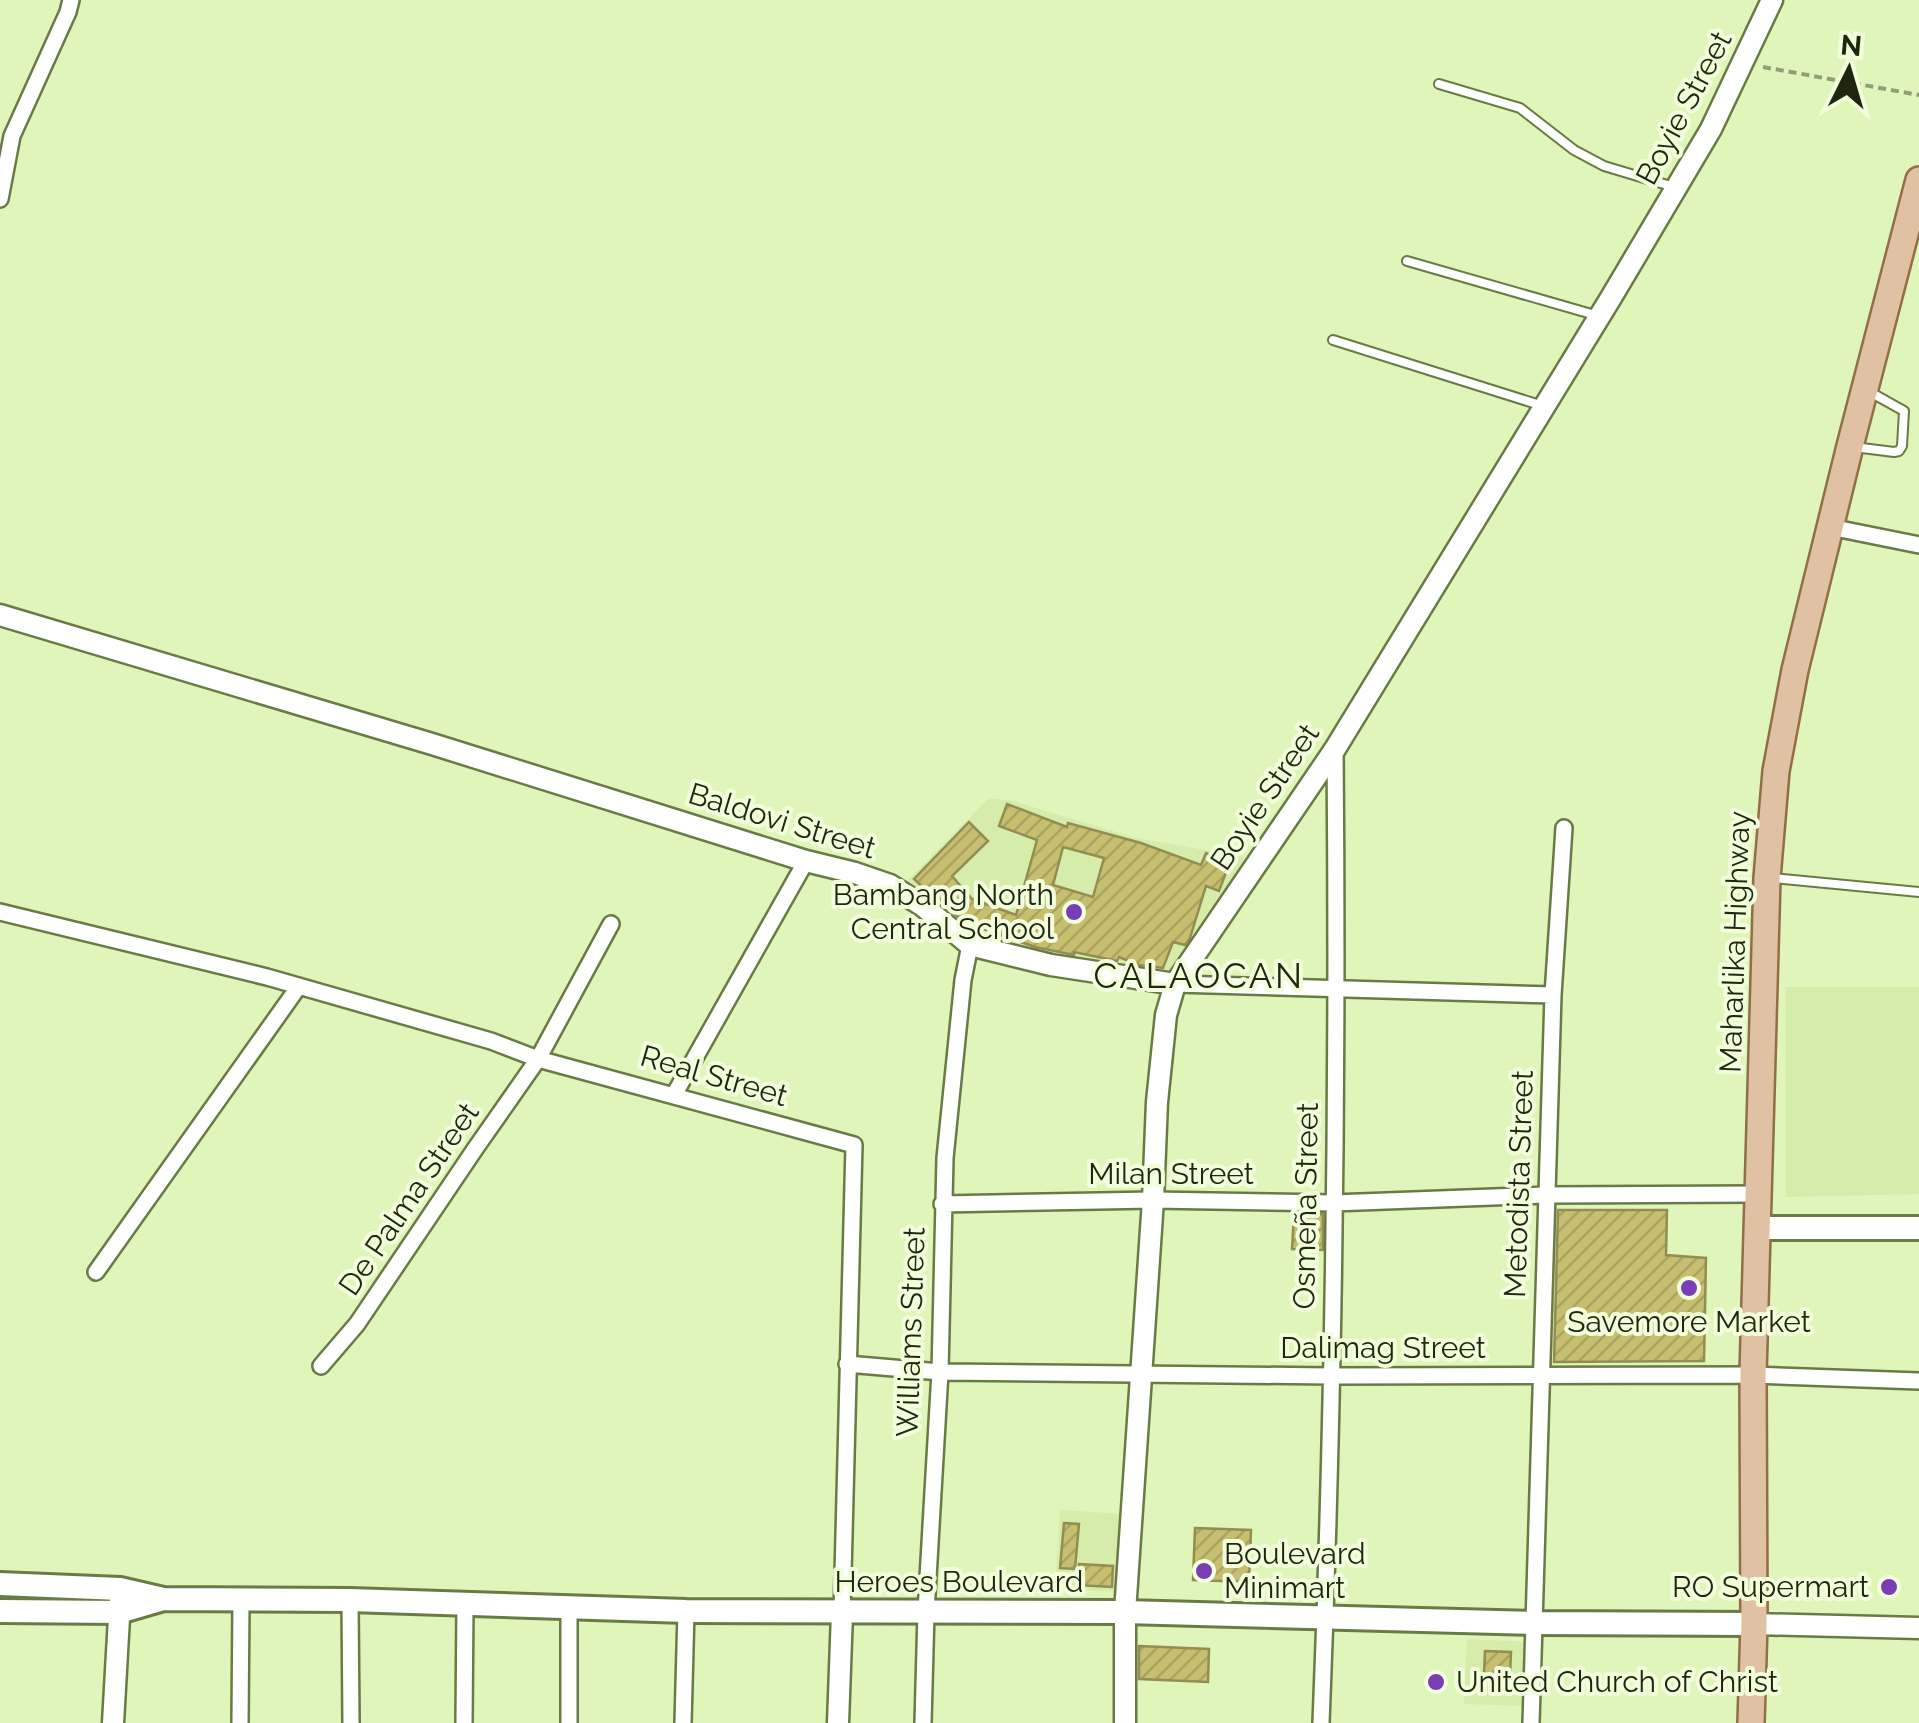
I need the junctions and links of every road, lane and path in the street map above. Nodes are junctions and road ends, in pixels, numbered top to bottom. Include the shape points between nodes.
1 (71, 0) edge
2 (1772, 0) edge
3 (1743, 64) junction
4 (1439, 84) dead end
5 (1919, 95) edge
6 (1919, 180) edge
7 (1677, 188) junction
8 (0, 199) edge
9 (1912, 236) edge
10 (1407, 260) dead end
11 (1600, 316) junction
12 (1333, 340) dead end
13 (1866, 390) junction
14 (1545, 406) junction
15 (1850, 446) junction
16 (1830, 526) junction
17 (1919, 545) edge
18 (0, 615) edge
19 (1335, 749) junction
20 (1564, 828) dead end
21 (806, 861) junction
22 (1767, 878) junction
23 (1919, 892) edge
24 (0, 912) edge
25 (611, 924) dead end
26 (970, 945) junction
27 (1175, 984) junction
28 (300, 986) junction
29 (1337, 988) junction
30 (1553, 995) junction
31 (538, 1059) junction
32 (674, 1095) junction
33 (1758, 1194) junction
34 (1546, 1195) junction
35 (1153, 1200) junction
36 (1333, 1203) junction
37 (942, 1204) junction
38 (1758, 1228) junction
39 (1919, 1228) edge
40 (96, 1272) dead end
41 (847, 1364) junction
42 (321, 1366) dead end
43 (940, 1372) junction
44 (1142, 1373) junction
45 (1541, 1375) junction
46 (1753, 1375) junction
47 (1332, 1376) junction
48 (1919, 1381) edge
49 (0, 1584) edge
50 (120, 1600) junction
51 (241, 1600) junction
52 (350, 1600) junction
53 (465, 1603) junction
54 (569, 1607) junction
55 (0, 1611) edge
56 (686, 1612) junction
57 (842, 1612) junction
58 (926, 1612) junction
59 (1125, 1612) junction
60 (1325, 1618) junction
61 (1535, 1623) junction
62 (1754, 1624) junction
63 (1919, 1628) edge
64 (112, 1723) edge
65 (240, 1723) edge
66 (351, 1723) edge
67 (464, 1723) edge
68 (568, 1723) edge
69 (683, 1723) edge
70 (838, 1723) edge
71 (924, 1723) edge
72 (1125, 1723) edge
73 (1321, 1723) edge
74 (1530, 1723) edge
75 (1751, 1723) edge

1 - 8 street via 12,136
2 - 3 street, Boyie Street
3 - 5 path
3 - 7 street, Boyie Street
4 - 7 lane via 1520,108 1604,166
6 - 9 main road, Maharlika Highway
7 - 11 street, Boyie Street
9 - 13 main road, Maharlika Highway
10 - 11 lane
11 - 14 street, Boyie Street
12 - 14 lane
13 - 15 main road, Maharlika Highway
13 - 15 lane via 1904,411 1902,446 1894,452
14 - 19 street, Boyie Street
15 - 16 main road, Maharlika Highway
16 - 17 street
16 - 22 main road, Maharlika Highway via 1776,771
18 - 21 street, Baldovi Street
19 - 27 street, Boyie Street
19 - 29 street, Osmeña Street
20 - 30 street, Metodista Street
21 - 26 street, Baldovi Street via 890,885
21 - 32 street
22 - 23 lane
22 - 33 main road, Maharlika Highway
24 - 28 street, Real Street
25 - 31 street, De Palma Street
26 - 27 street, Baldovi Street via 1051,966
26 - 37 street, Williams Street
27 - 29 street, Baldovi Street
27 - 35 street, Boyie Street via 1161,1053
28 - 31 street, Real Street
28 - 40 street
29 - 30 street, Baldovi Street
29 - 36 street, Osmeña Street
30 - 34 street, Metodista Street
31 - 32 street, Real Street
31 - 42 street, De Palma Street via 357,1324
32 - 41 street, Real Street via 854,1145
33 - 34 street, Milan Street
33 - 38 main road, Maharlika Highway
34 - 36 street, Milan Street
34 - 45 street, Metodista Street
35 - 36 street, Milan Street
35 - 37 street, Milan Street
35 - 44 street, Boyie Street
36 - 47 street, Osmeña Street
37 - 43 street, Williams Street
38 - 39 main road
38 - 46 main road, Maharlika Highway
41 - 43 street, Dalimag Street
41 - 57 street, Real Street
43 - 44 street, Dalimag Street
43 - 58 street, Williams Street
44 - 47 street, Dalimag Street
44 - 59 street, Boyie Street
45 - 46 street, Dalimag Street
45 - 47 street, Dalimag Street
45 - 61 street, Metodista Street
46 - 48 street, Dalimag Street
46 - 62 main road, Maharlika Highway
47 - 60 street, Osmeña Street
49 - 50 main road, Heroes Boulevard
50 - 51 main road, Heroes Boulevard
50 - 55 main road, Heroes Boulevard
50 - 64 street
51 - 52 main road, Heroes Boulevard
51 - 65 street
52 - 53 main road, Heroes Boulevard
52 - 66 street
53 - 54 main road, Heroes Boulevard
53 - 67 street
54 - 56 main road, Heroes Boulevard
54 - 68 street
56 - 57 main road, Heroes Boulevard
56 - 69 street
57 - 58 main road, Heroes Boulevard
57 - 70 street, Real Street
58 - 59 main road, Heroes Boulevard
58 - 71 street, Williams Street
59 - 60 main road, Heroes Boulevard
59 - 72 street, Boyie Street
60 - 61 main road, Heroes Boulevard
60 - 73 street, Osmeña Street
61 - 62 main road, Heroes Boulevard
61 - 74 street, Metodista Street
62 - 63 street
62 - 75 main road, Maharlika Highway

